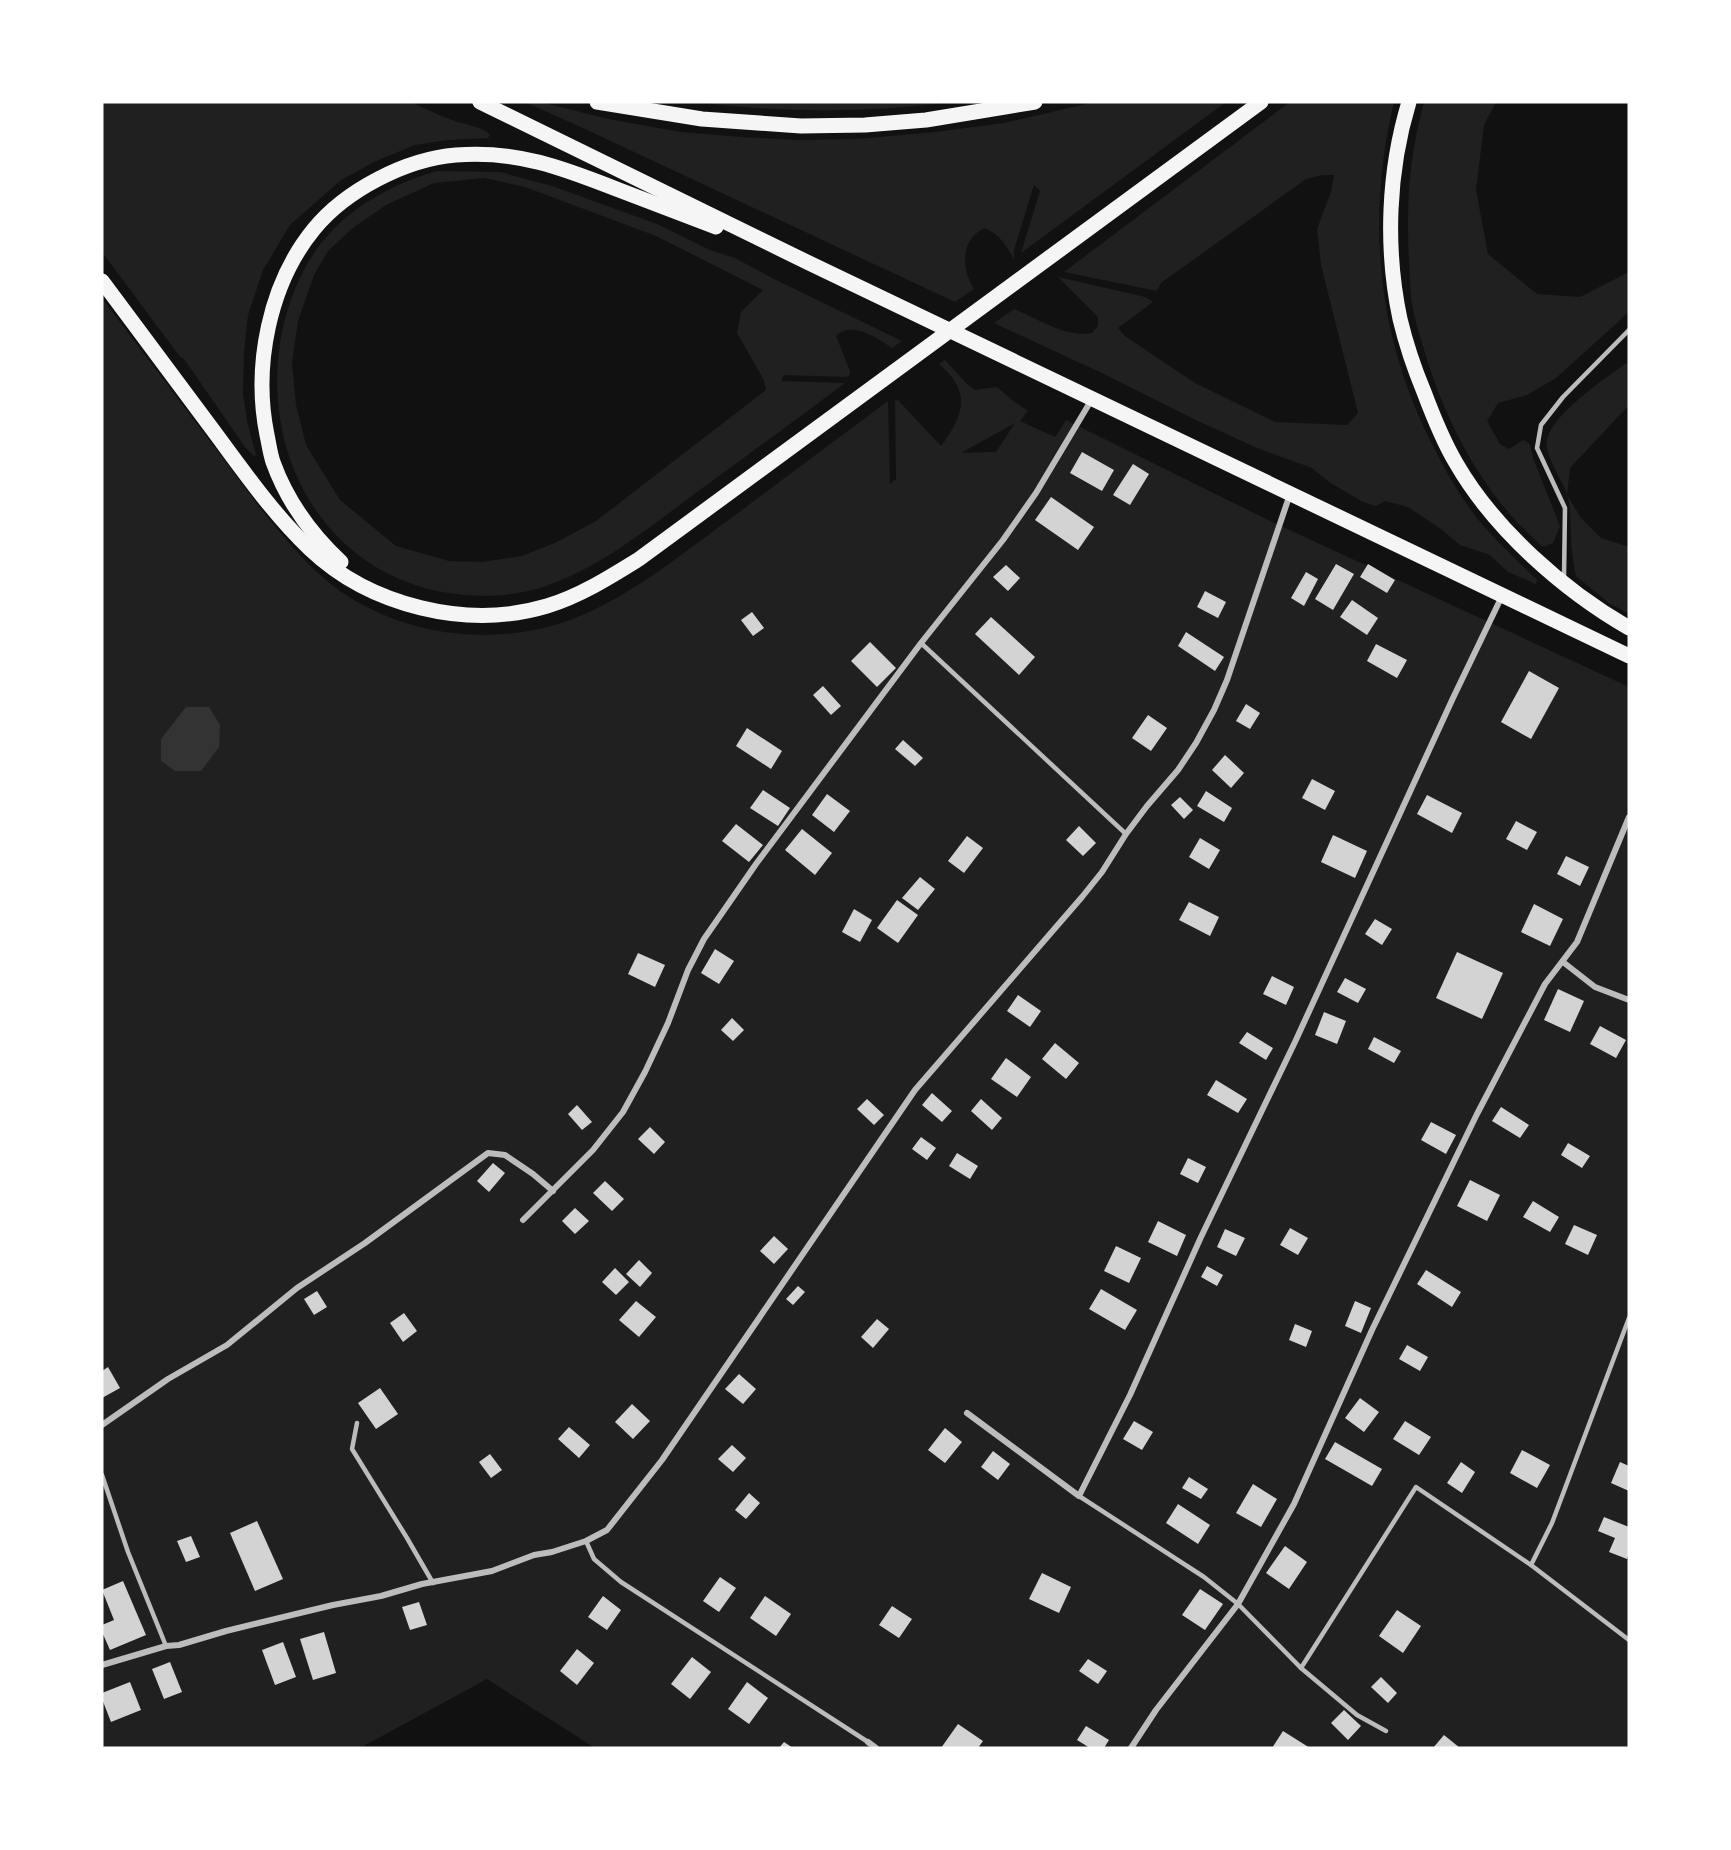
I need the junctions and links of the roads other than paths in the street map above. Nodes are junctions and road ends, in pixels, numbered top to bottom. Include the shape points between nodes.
1 (480, 102) edge
2 (597, 102) edge
3 (1035, 102) edge
4 (1261, 102) edge
5 (1409, 102) edge
6 (809, 263) junction
7 (102, 281) edge
8 (1629, 330) edge
9 (1092, 398) junction
10 (1290, 494) junction
11 (1564, 585) junction
12 (1503, 595) junction
13 (394, 600) junction
14 (1629, 628) edge
15 (921, 644) junction
16 (1629, 656) edge
17 (1629, 817) edge
18 (1126, 834) junction
19 (1563, 962) junction
20 (1629, 1000) edge
21 (553, 1191) junction
22 (523, 1220) dead end
23 (1629, 1318) edge
24 (967, 1413) dead end
25 (357, 1423) dead end
26 (102, 1425) edge
27 (102, 1475) edge
28 (1079, 1496) junction
29 (586, 1541) junction
30 (1531, 1565) junction
31 (433, 1583) junction
32 (1239, 1604) junction
33 (1629, 1640) edge
34 (166, 1646) junction
35 (102, 1665) edge
36 (1301, 1668) junction
37 (1386, 1731) dead end
38 (868, 1742) joint
39 (876, 1748) edge
40 (1131, 1748) edge

1 - 6 main road
2 - 3 main road via 702,119 801,126 926,120
4 - 13 main road via 639,559 576,595 519,612 490,615 432,611
5 - 11 main road via 1393,182 1391,221 1400,317 1410,358 1456,464 1490,511
6 - 9 main road
6 - 13 main road via 566,170 531,159 493,154 424,160 394,171 335,208 314,228 297,254 271,317 262,359 266,428 272,460 299,517 344,564
7 - 13 main road via 280,517 311,550 335,568
8 - 11 lane via 1563,397 1541,426 1537,448 1565,508
9 - 10 main road
9 - 15 street via 1036,493
10 - 12 main road
10 - 18 street via 1239,649 1214,710 1178,770
11 - 14 main road
12 - 16 main road
12 - 28 street via 1130,1395
15 - 18 lane
15 - 21 street via 704,939 664,1033 622,1112 593,1150
17 - 19 street via 1577,942
18 - 29 street via 1082,897 915,1090 662,1460 607,1530
19 - 20 street via 1595,987
19 - 32 street via 1545,984 1477,1114 1372,1330 1294,1504
21 - 22 street
21 - 26 street via 506,1155 488,1153 297,1288 227,1345 168,1379
23 - 30 lane via 1552,1523
24 - 28 street
25 - 31 lane via 352,1449
27 - 34 lane
28 - 32 lane
29 - 31 street via 492,1571
29 - 38 lane via 594,1559 621,1582
30 - 33 lane
30 - 36 lane via 1416,1487
31 - 34 street
32 - 36 lane
32 - 40 street
34 - 35 street
36 - 37 lane via 1358,1715
38 - 39 street

